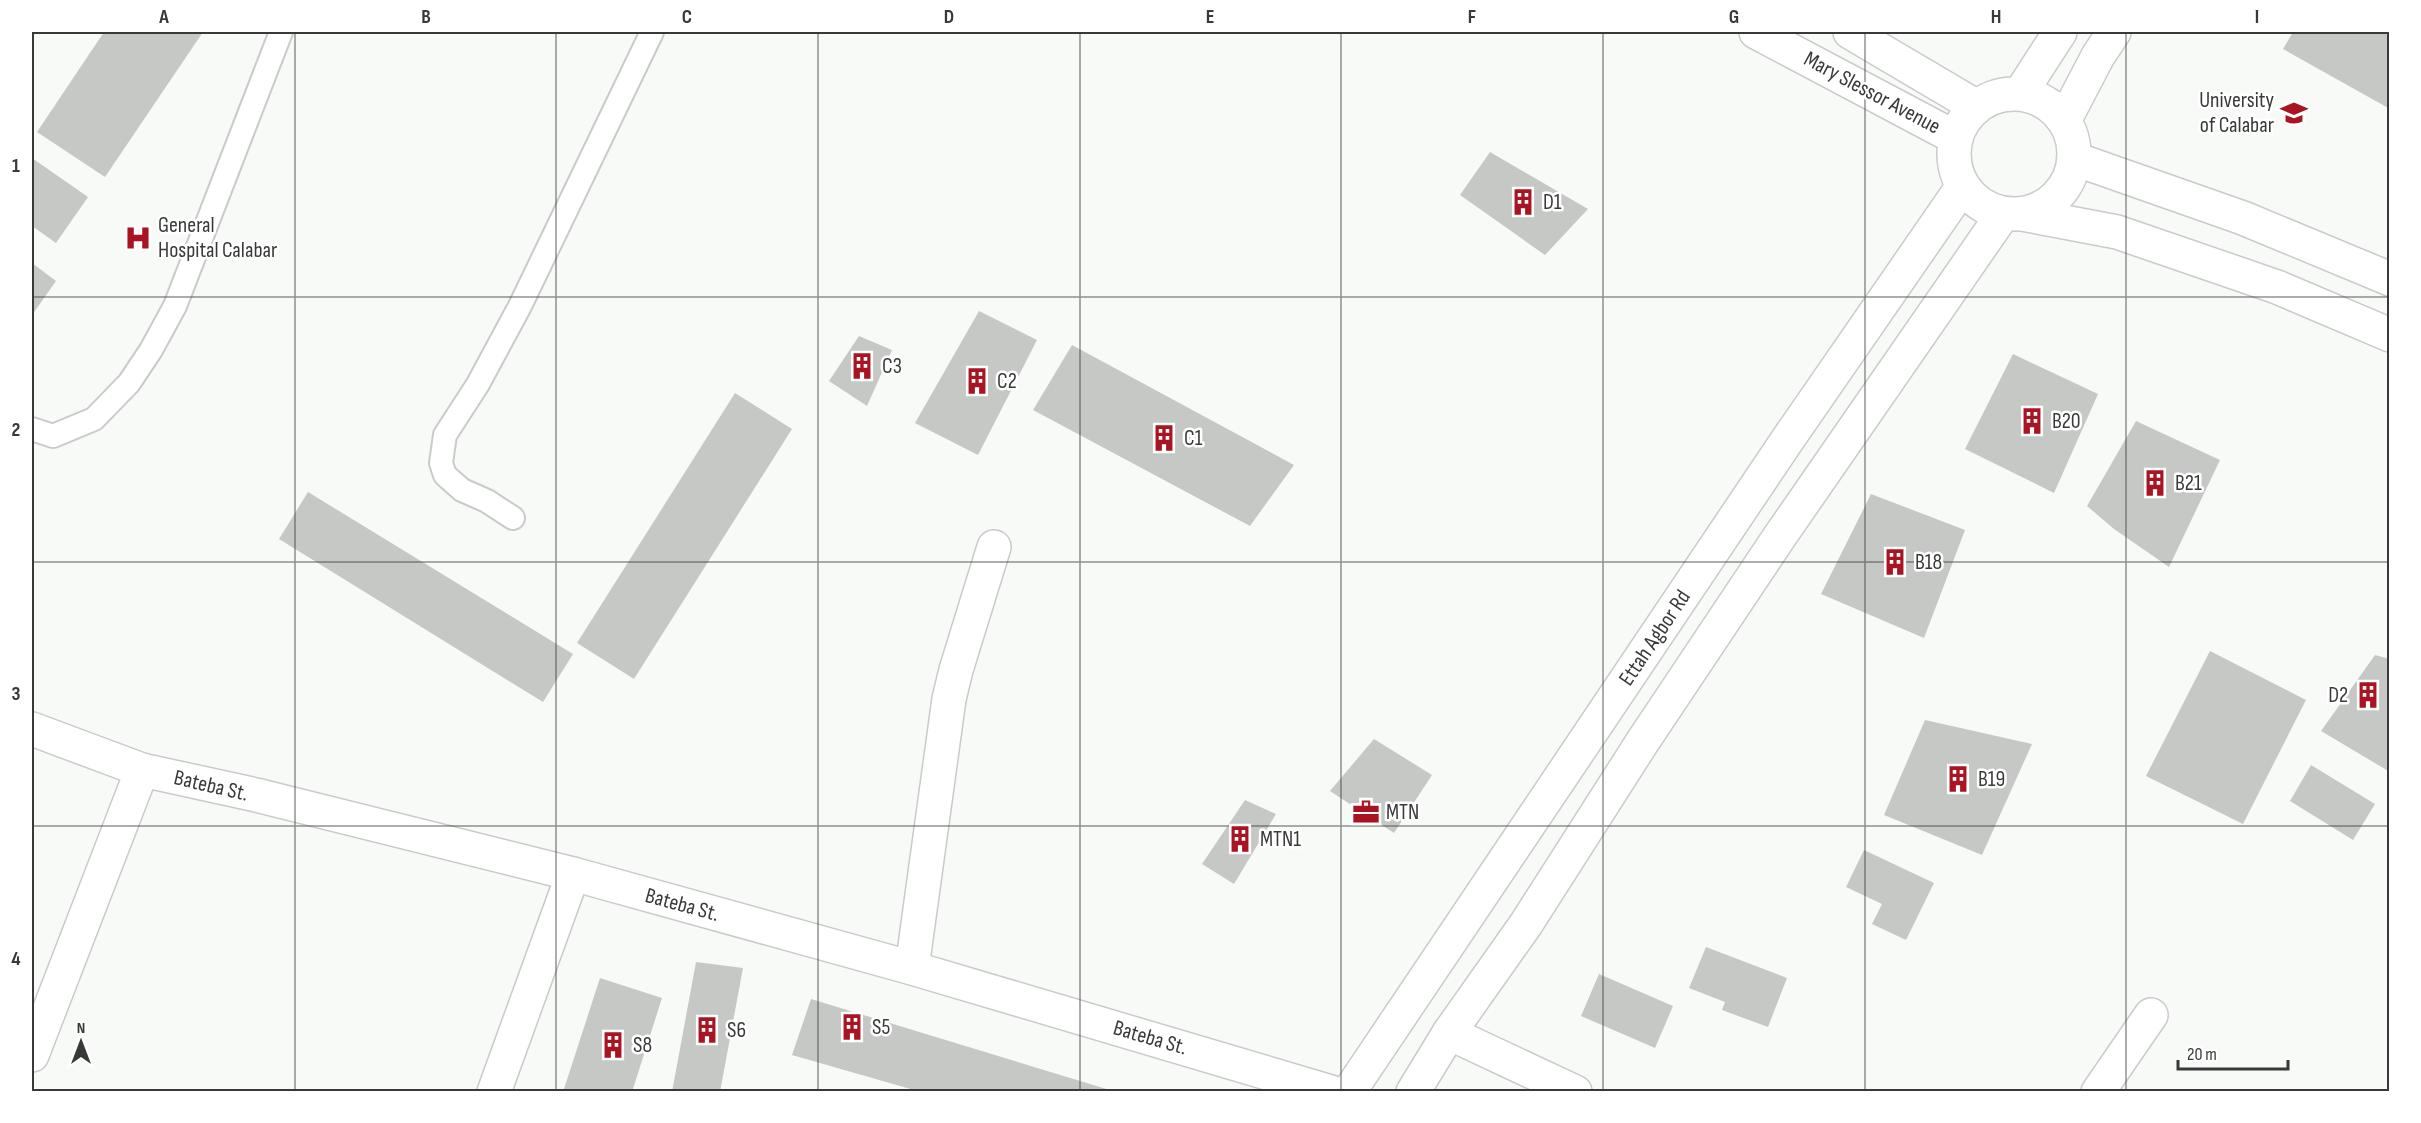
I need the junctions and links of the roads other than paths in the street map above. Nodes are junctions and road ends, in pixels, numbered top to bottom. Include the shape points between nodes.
1 (281, 32) edge
2 (652, 32) edge
3 (1756, 32) edge
4 (1850, 32) edge
5 (2060, 32) edge
6 (2114, 32) edge
7 (2020, 94) junction
8 (1977, 107) junction
9 (2064, 121) junction
10 (1956, 138) junction
11 (2075, 159) junction
12 (1963, 186) junction
13 (2012, 214) junction
14 (2390, 279) edge
15 (2390, 335) edge
16 (32, 429) edge
17 (513, 518) dead end
18 (994, 547) dead end
19 (32, 729) edge
20 (142, 770) junction
21 (573, 874) junction
22 (912, 968) junction
23 (2151, 1015) dead end
24 (1449, 1033) junction
25 (32, 1055) edge
26 (494, 1092) edge
27 (1331, 1092) edge
28 (1349, 1092) edge
29 (1413, 1092) edge
30 (1575, 1092) edge
31 (2098, 1092) edge

1 - 16 lane via 175,306 151,350 129,383 94,419 53,436
2 - 17 lane via 520,306 446,435 441,463 445,475 462,490
3 - 10 street, Mary Slessor Avenue
4 - 8 street, Mary Slessor Avenue
5 - 7 street
6 - 9 street
7 - 8 street via 1990,99
7 - 9 street via 2053,108
8 - 10 street
9 - 11 street via 2073,140
10 - 12 street via 1955,163
11 - 13 street via 2058,196 2041,208
11 - 14 street via 2242,218
12 - 13 street via 1987,208
12 - 28 street, Ettah Agbor Rd
13 - 15 street via 2118,232 2277,287
13 - 24 street via 1767,555 1526,924
18 - 22 street via 949,699
19 - 20 street, Bateba St.
20 - 21 street, Bateba St.
20 - 25 street
21 - 22 street, Bateba St.
21 - 26 street
22 - 27 street, Bateba St.
23 - 31 street
24 - 29 street
24 - 30 street

